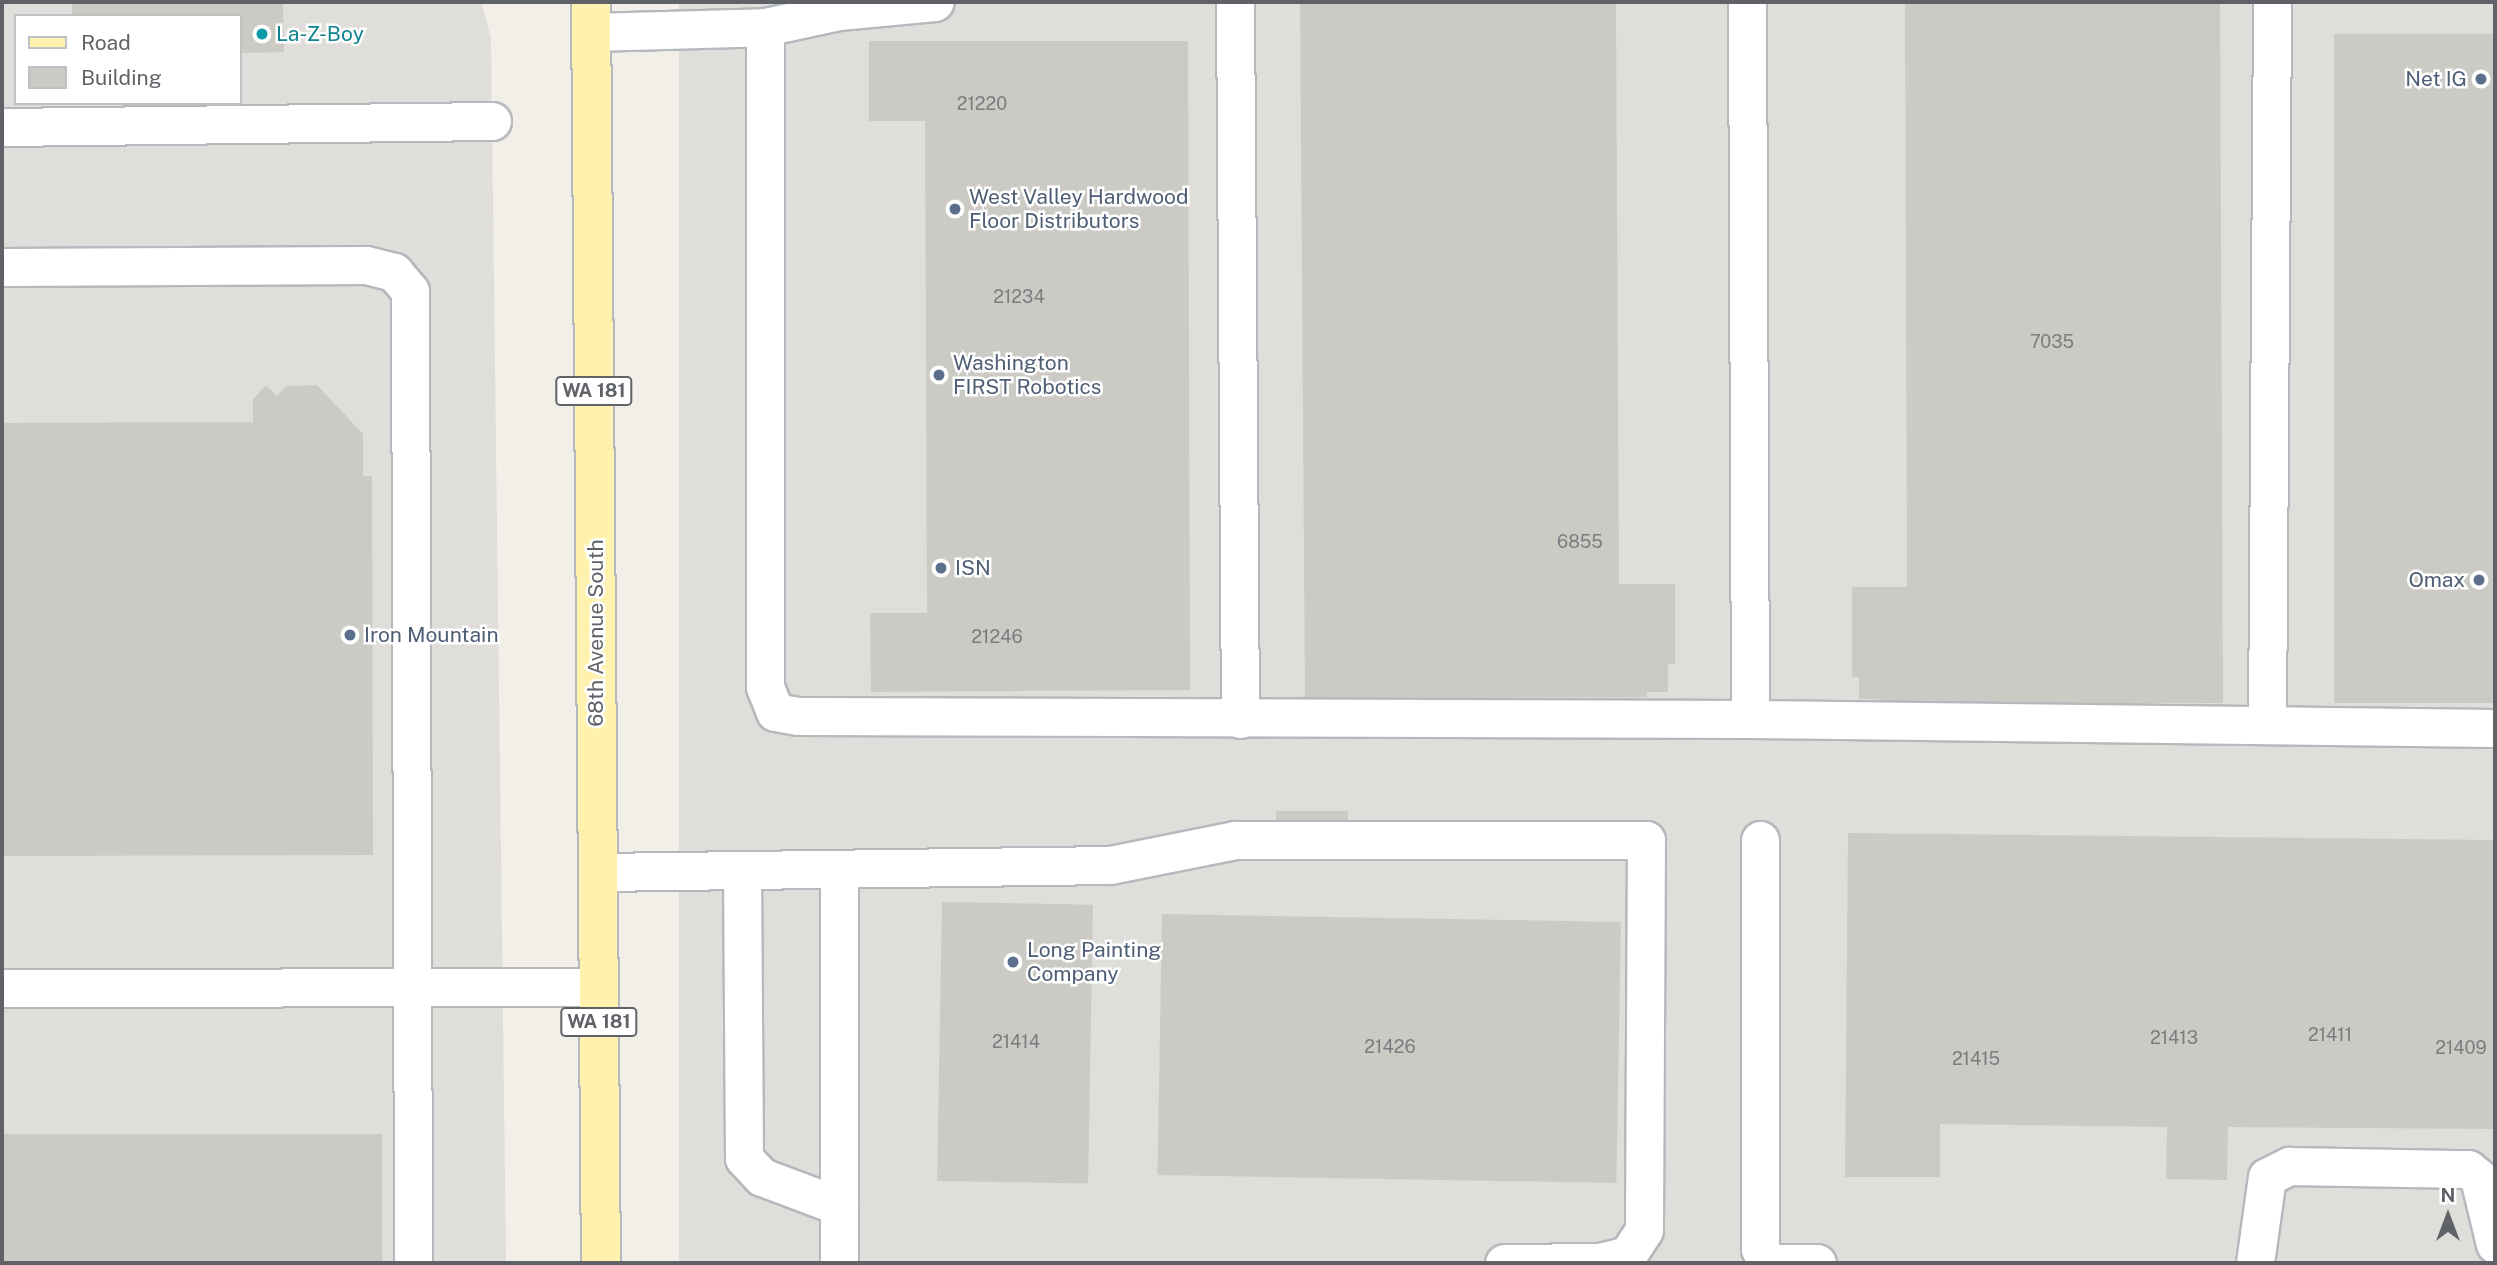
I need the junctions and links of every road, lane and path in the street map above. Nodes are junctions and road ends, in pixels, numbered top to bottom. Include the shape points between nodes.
1 (936, 2) edge
2 (1235, 2) edge
3 (1747, 2) edge
4 (2273, 2) edge
5 (591, 17) edge
6 (765, 27) junction
7 (492, 121) dead end
8 (2, 127) edge
9 (2, 267) edge
10 (1240, 719) junction
11 (1751, 719) junction
12 (2267, 723) junction
13 (2495, 728) edge
14 (1760, 840) dead end
15 (839, 869) junction
16 (742, 870) junction
17 (598, 872) junction
18 (412, 987) junction
19 (598, 987) junction
20 (2, 988) edge
21 (839, 1206) junction
22 (2495, 1244) edge
23 (413, 1263) edge
24 (601, 1263) edge
25 (839, 1263) edge
26 (1504, 1263) edge
27 (1817, 1263) edge
28 (2255, 1263) edge

1 - 6 lane via 839,11
2 - 10 lane
3 - 11 lane
4 - 12 lane
5 - 6 lane
5 - 17 main road, 68th Avenue South / WA 181
6 - 10 lane via 765,687 775,712 798,716
7 - 8 lane
9 - 18 lane via 366,265 394,272 410,291
10 - 11 lane
11 - 12 lane
12 - 13 lane
14 - 27 lane via 1760,1249 1769,1263
15 - 16 lane
15 - 21 lane
15 - 26 lane via 1110,865 1235,840 1646,840 1644,1230 1628,1255 1600,1262
16 - 17 lane
16 - 21 lane via 744,1158 762,1177
17 - 19 main road, 68th Avenue South / WA 181
18 - 19 lane
18 - 20 lane
18 - 23 lane
19 - 24 main road, 68th Avenue South / WA 181
21 - 25 lane
22 - 28 lane via 2479,1178 2468,1168 2289,1166 2267,1177

